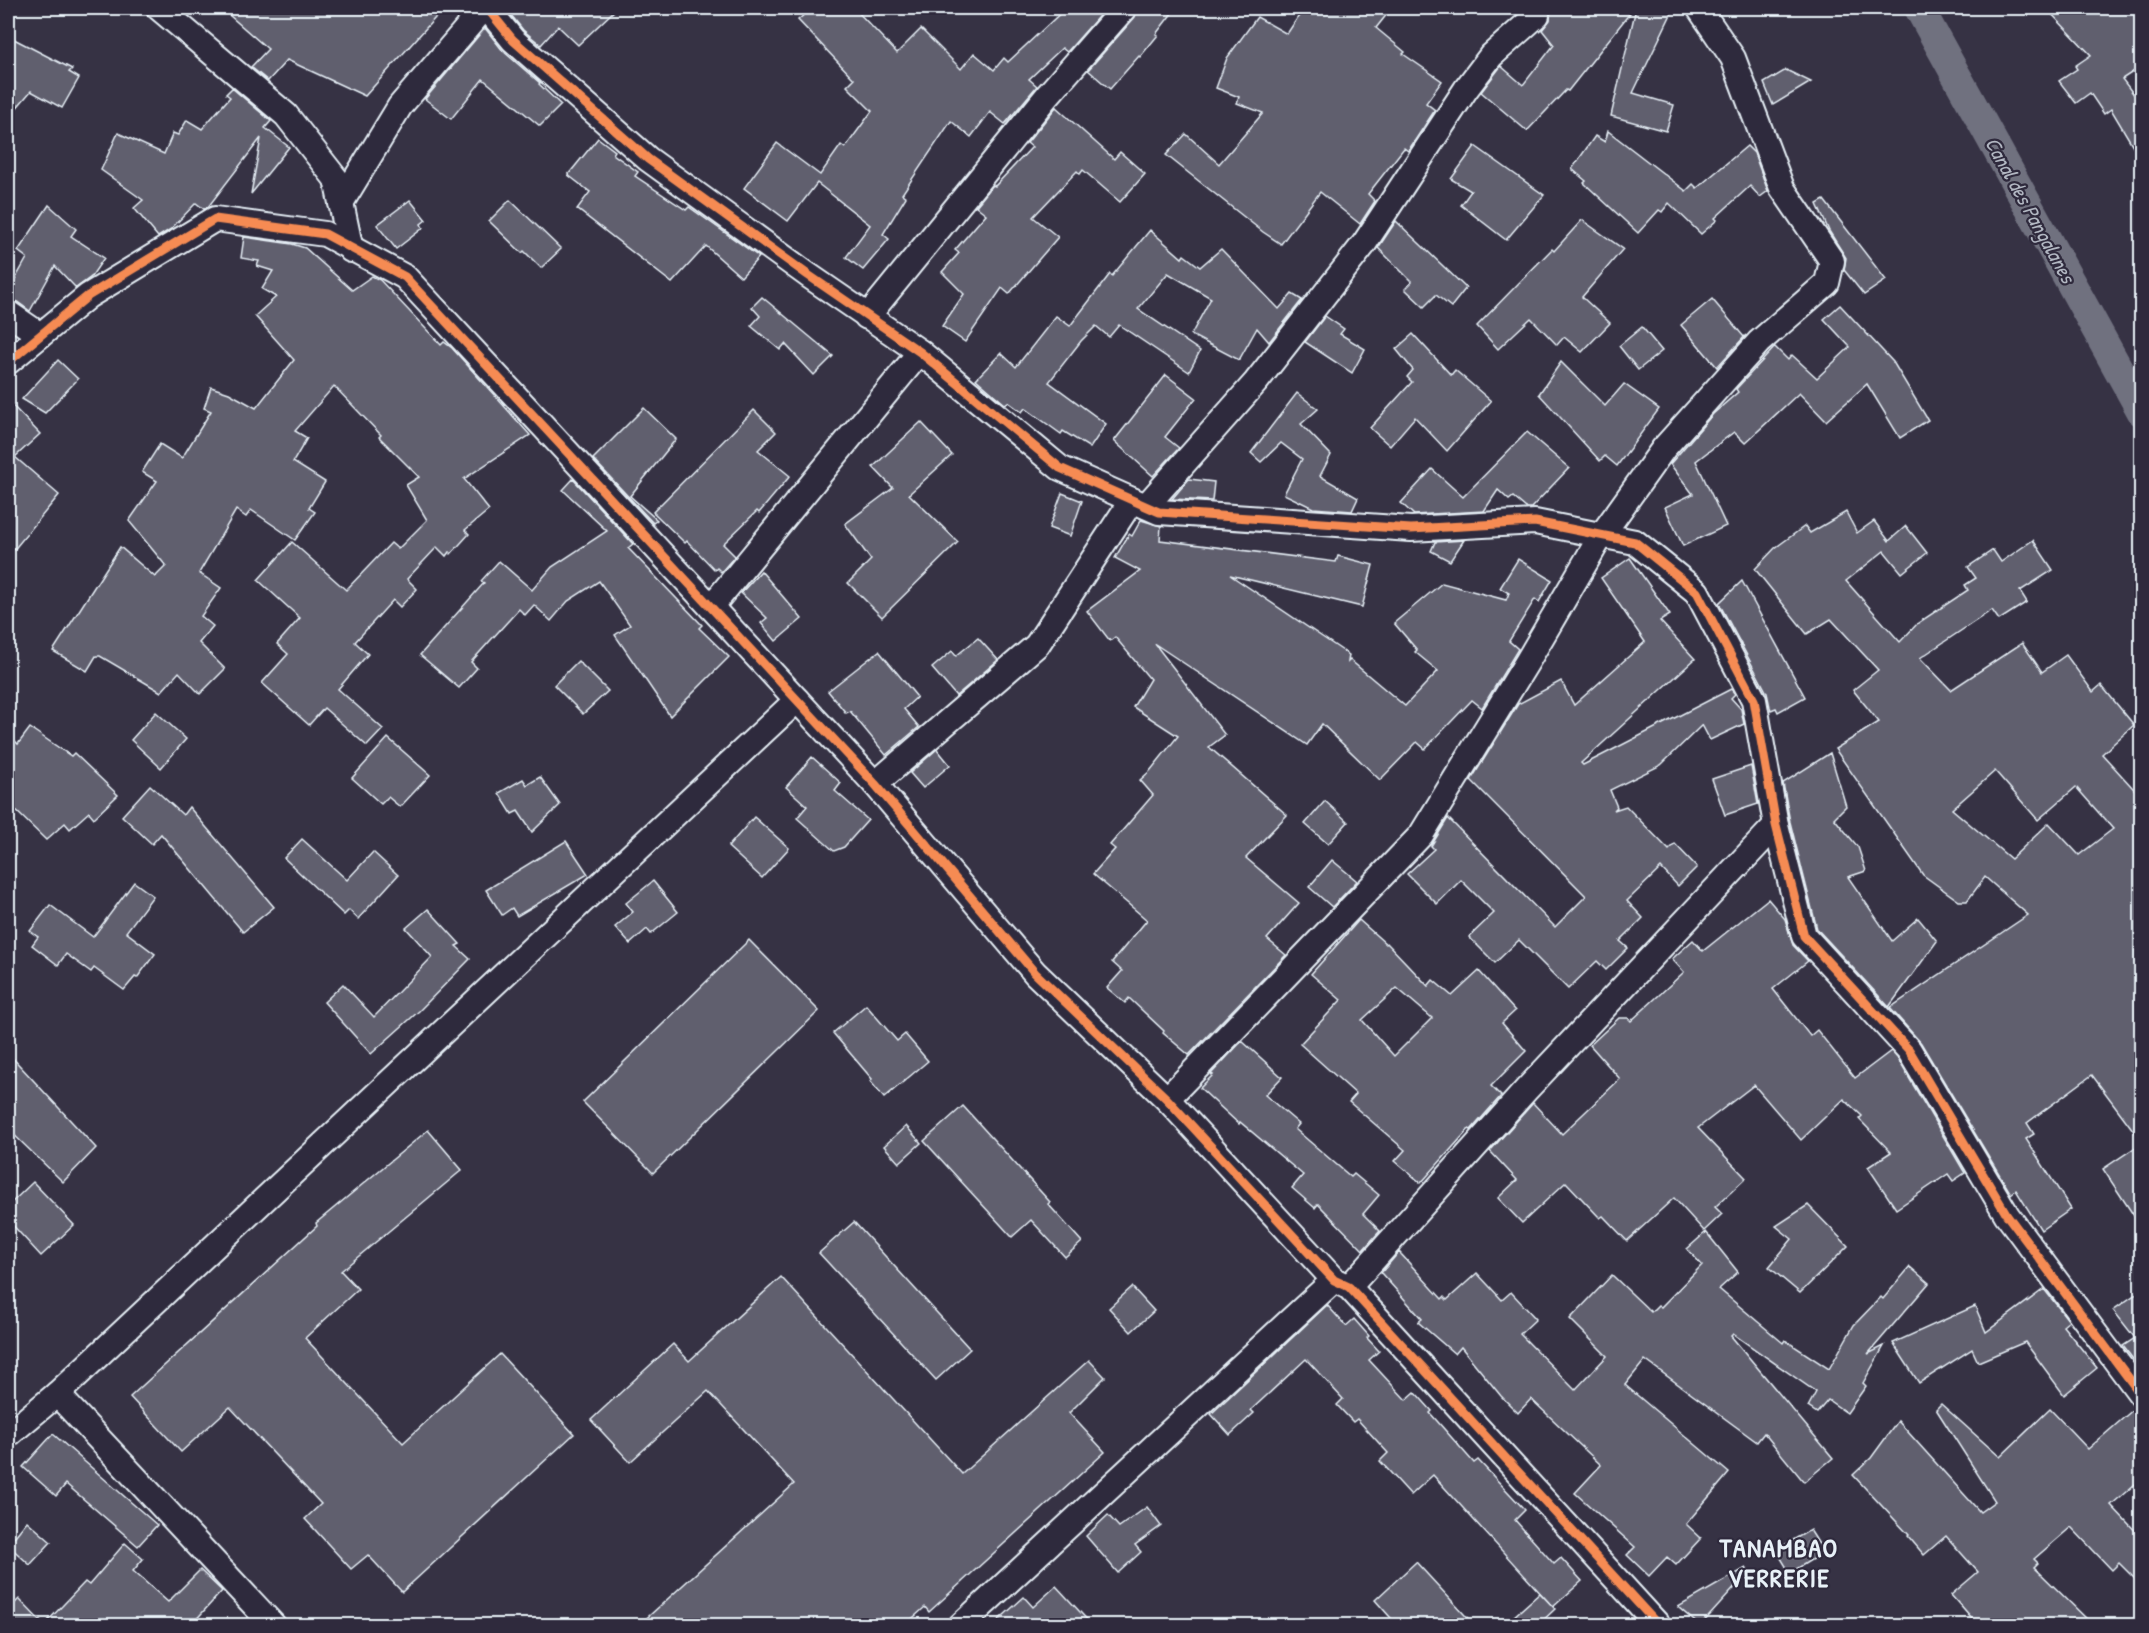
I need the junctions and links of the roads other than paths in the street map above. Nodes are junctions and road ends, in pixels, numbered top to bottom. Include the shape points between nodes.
1 (159, 8) edge
2 (486, 8) edge
3 (1124, 8) edge
4 (1699, 8) edge
5 (1537, 15) dead end
6 (341, 203) junction
7 (351, 249) junction
8 (8, 313) edge
9 (867, 317) junction
10 (40, 335) junction
11 (920, 352) junction
12 (8, 362) edge
13 (1139, 503) junction
14 (1601, 536) junction
15 (711, 607) junction
16 (797, 700) junction
17 (875, 784) junction
18 (1776, 825) junction
19 (1167, 1100) junction
20 (1341, 1283) junction
21 (57, 1394) junction
22 (2142, 1396) edge
23 (8, 1435) edge
24 (274, 1626) edge
25 (960, 1626) edge
26 (1659, 1626) edge

1 - 6 street via 286,115 336,179
2 - 6 street via 400,106
2 - 9 street via 513,40 648,159
3 - 9 street
4 - 14 street via 1732,58 1782,188 1832,261 1827,284 1759,342 1664,448
5 - 13 street via 1491,56 1364,244 1256,382
6 - 7 street
7 - 10 street via 325,234 215,219 88,296
7 - 15 street via 405,277
8 - 10 street
9 - 11 street
10 - 12 street
11 - 13 street via 1060,468
11 - 15 street
13 - 14 street via 1159,512 1411,529 1534,522
13 - 17 street via 1037,645
14 - 18 street via 1635,542 1697,591 1754,700
14 - 19 street via 1421,835
15 - 16 street
16 - 17 street
16 - 21 street
17 - 19 street via 1035,973
18 - 20 street
18 - 22 street via 1804,936 1909,1050 2007,1215
19 - 20 street
20 - 25 street
20 - 26 street
21 - 23 street
21 - 24 street

